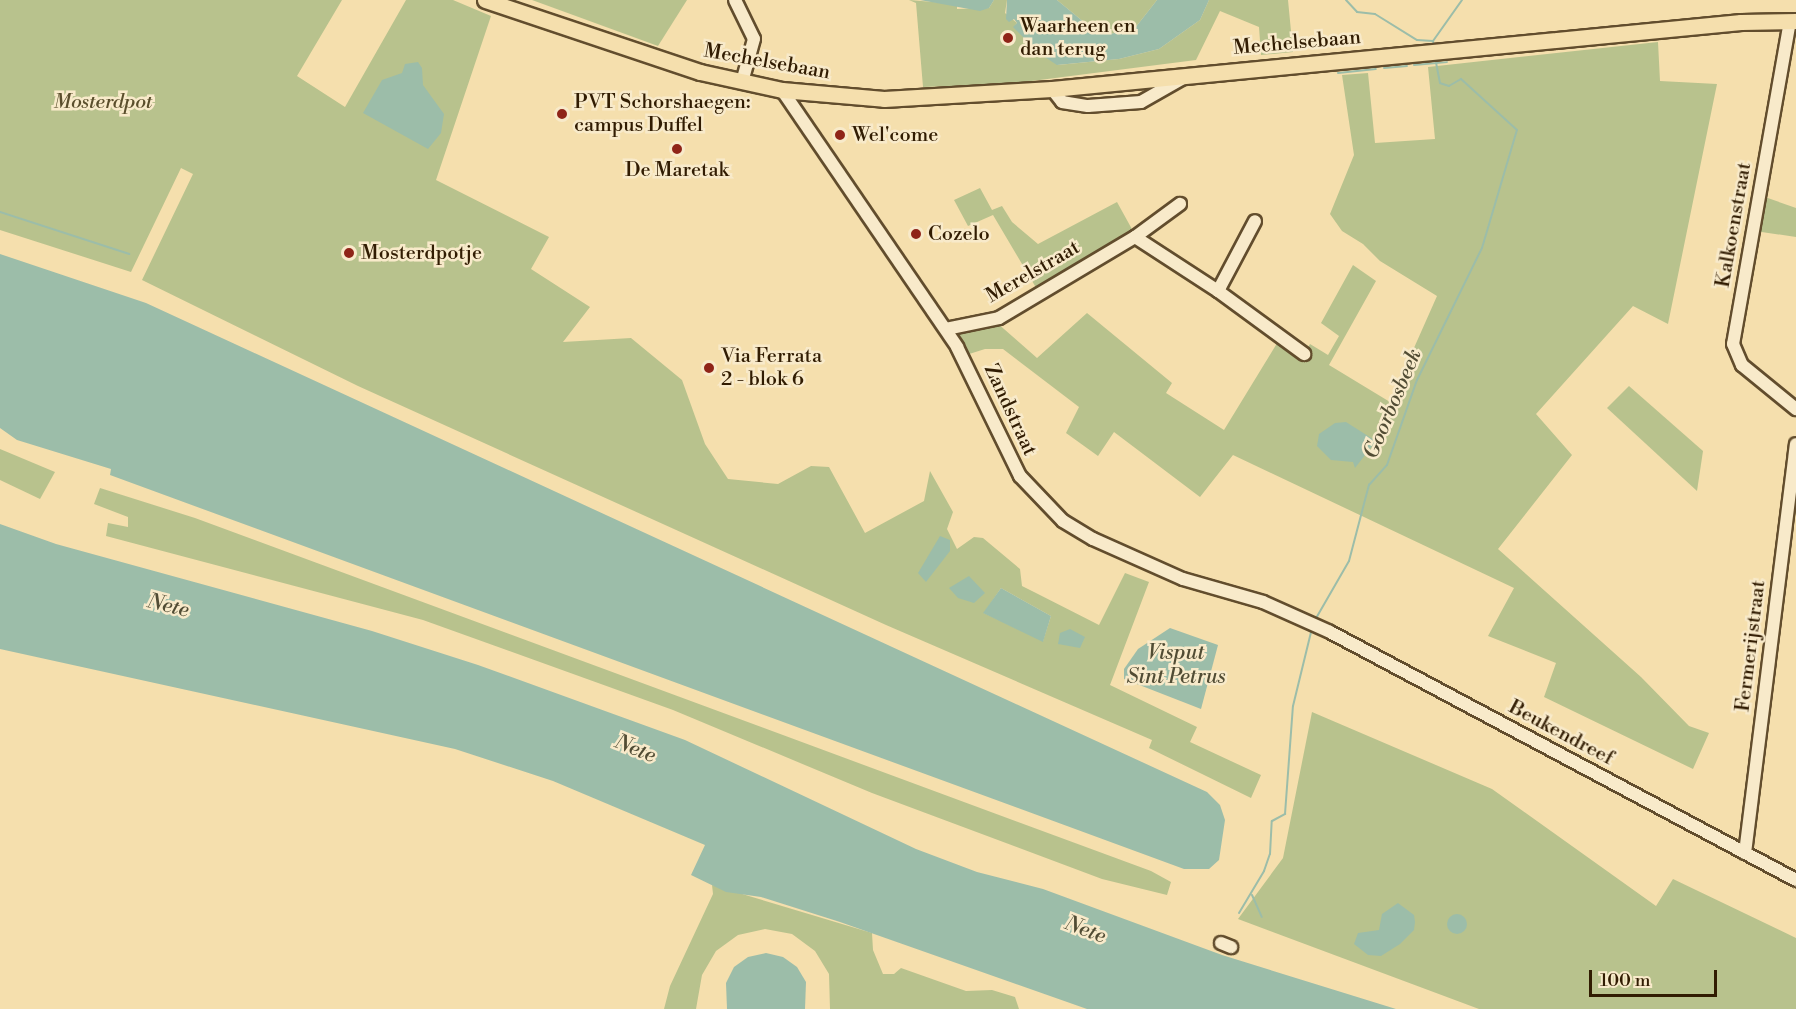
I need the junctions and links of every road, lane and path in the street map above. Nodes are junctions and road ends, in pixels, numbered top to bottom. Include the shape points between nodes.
1 (485, 0) edge
2 (735, 0) edge
3 (1793, 21) edge
4 (1190, 74) junction
5 (742, 82) junction
6 (1052, 89) junction
7 (782, 90) junction
8 (1180, 204) dead end
9 (1255, 221) dead end
10 (1135, 237) junction
11 (1218, 291) junction
12 (946, 330) junction
13 (1304, 354) dead end
14 (1796, 409) edge
15 (1796, 444) edge
16 (1307, 621) joint
17 (1745, 853) junction
18 (1796, 880) edge

1 - 5 main road, Mechelsebaan via 665,62
2 - 5 street via 754,39
3 - 4 main road, Mechelsebaan via 1741,22
3 - 14 street, Kalkoenstraat via 1733,344 1742,365
4 - 6 main road, Mechelsebaan
4 - 6 street, Mechelsebaan via 1141,102 1088,106 1062,102
5 - 7 main road, Mechelsebaan
6 - 7 main road, Mechelsebaan via 884,99
7 - 12 street, Zandstraat
8 - 10 street, Merelstraat
9 - 11 street
10 - 11 street
10 - 12 street, Merelstraat via 999,318
11 - 13 street
12 - 16 street, Zandstraat via 1020,476 1063,521 1093,539 1183,579 1252,598
15 - 17 street, Fermerijstraat
16 - 17 street, Beukendreef
17 - 18 street, Beukendreef

